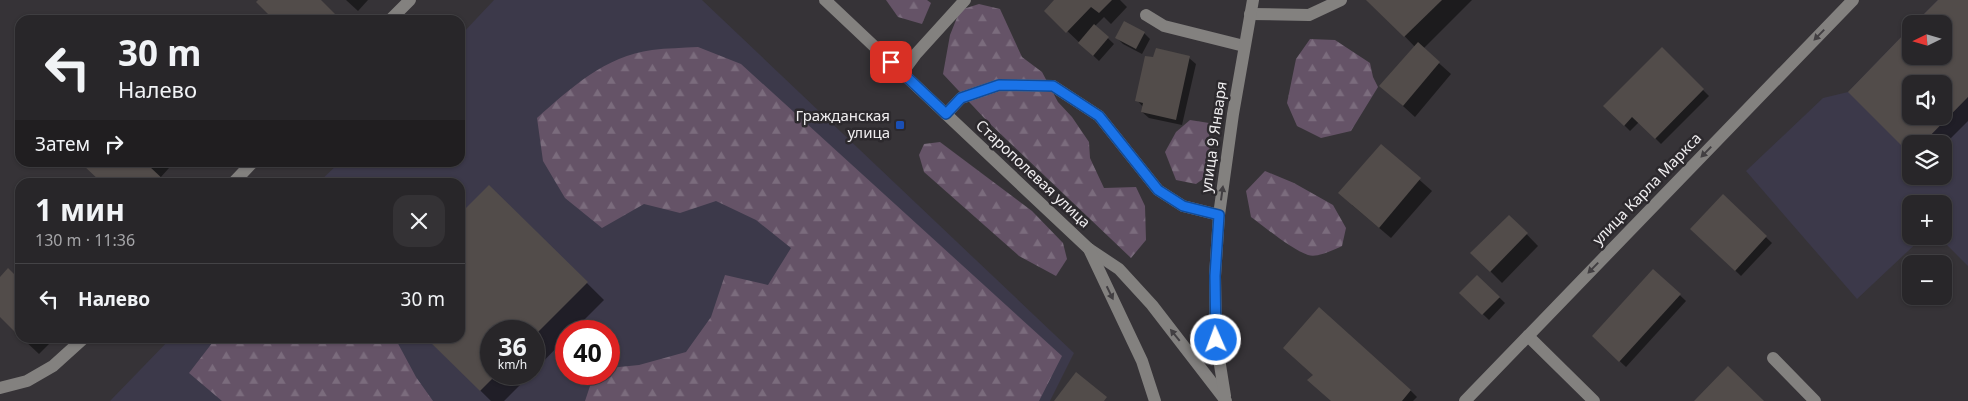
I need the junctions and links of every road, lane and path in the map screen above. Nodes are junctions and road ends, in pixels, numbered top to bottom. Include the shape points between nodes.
1 (410, 0) edge
2 (825, 0) edge
3 (965, 0) edge
4 (1253, 0) edge
5 (1341, 0) edge
6 (1853, 0) edge
7 (1250, 14) junction
8 (395, 15) edge
9 (1146, 15) dead end
10 (1244, 46) junction
11 (902, 73) junction
12 (946, 114) junction
13 (248, 167) edge
14 (238, 178) edge
15 (1219, 215) junction
16 (1088, 249) junction
17 (1528, 336) junction
18 (78, 343) edge
19 (1774, 358) dead end
20 (0, 388) edge
21 (1226, 400) edge
22 (1155, 401) edge
23 (1464, 401) edge
24 (1594, 401) edge
25 (1816, 401) edge

1 - 8 street
2 - 11 street, Старополевая улица
3 - 11 street
4 - 7 street, улица 9 Января
5 - 7 street via 1309,14
6 -> 17 street, улица Карла Маркса
7 - 10 street, улица 9 Января
9 - 10 street via 1164,26
15 -> 10 street, улица 9 Января
11 - 12 street, Старополевая улица
12 - 15 street via 961,98 999,85 1053,86 1099,116 1158,190 1183,206
12 - 16 street, Старополевая улица
13 - 14 street
15 - 21 street, улица 9 Января via 1215,276 1216,340
21 -> 16 street via 1146,298 1119,269
16 -> 22 street via 1142,361
17 - 23 street, улица Карла Маркса
17 - 24 street
18 - 20 street via 53,366 27,382
19 - 25 street

